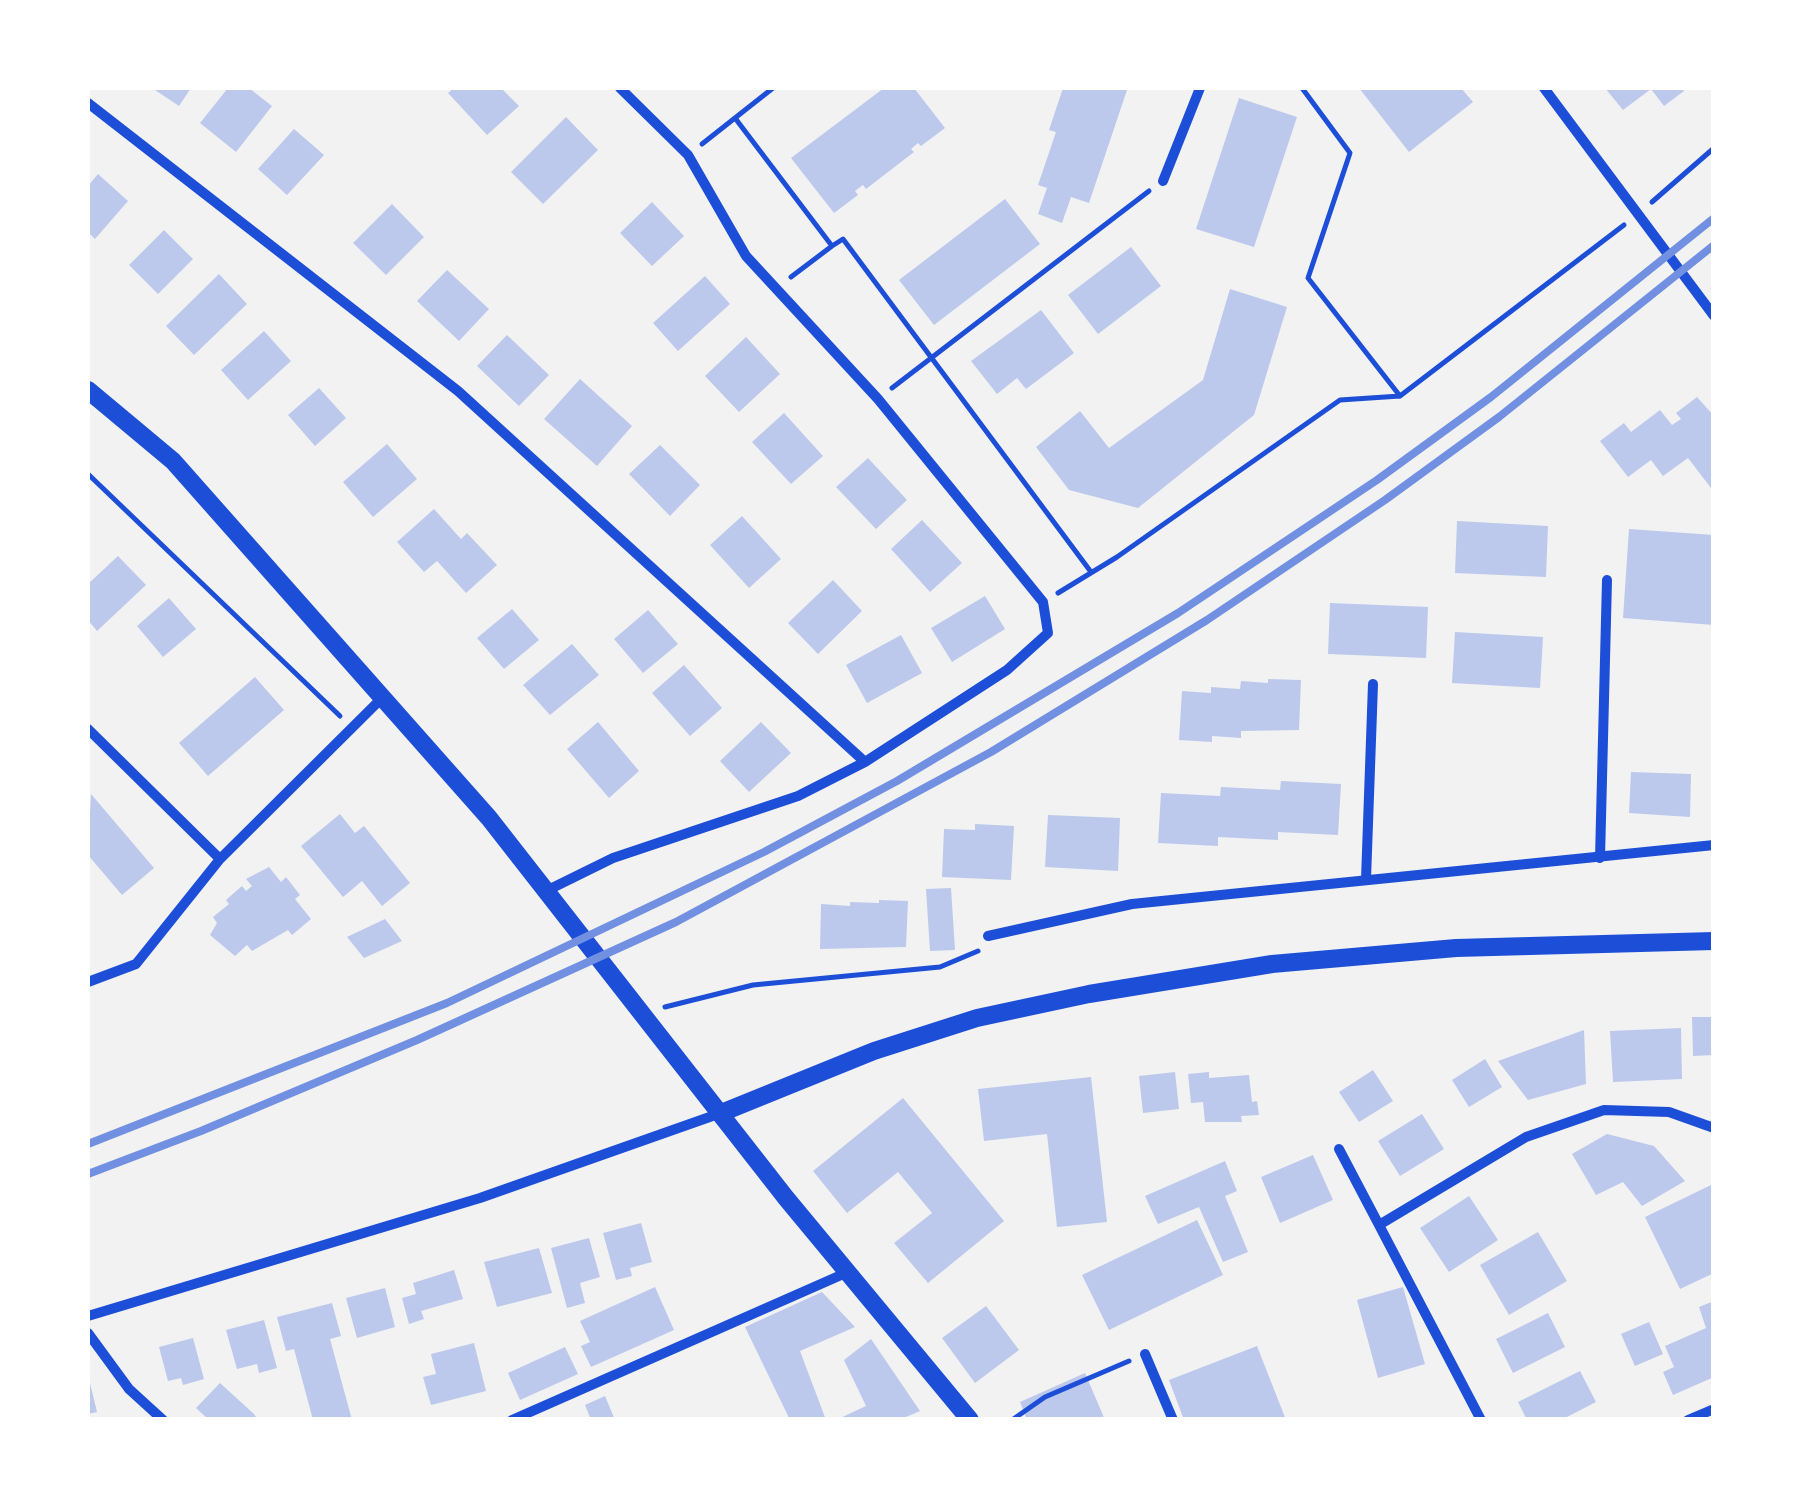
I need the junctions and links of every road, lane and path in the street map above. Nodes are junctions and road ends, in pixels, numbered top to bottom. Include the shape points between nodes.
1 (620, 88) edge
2 (774, 88) edge
3 (1200, 88) edge
4 (1302, 88) edge
5 (1544, 88) edge
6 (88, 103) edge
7 (735, 118) junction
8 (1714, 148) edge
9 (688, 155) junction
10 (1163, 181) joint
11 (1637, 214) junction
12 (832, 246) junction
13 (776, 288) junction
14 (1714, 316) edge
15 (930, 359) junction
16 (88, 390) edge
17 (1400, 396) junction
18 (878, 399) junction
19 (88, 474) edge
20 (1091, 572) junction
21 (1607, 580) dead end
22 (1043, 602) junction
23 (1372, 684) dead end
24 (383, 697) junction
25 (352, 728) junction
26 (88, 729) edge
27 (866, 762) junction
28 (1714, 845) edge
29 (220, 858) junction
30 (1600, 858) junction
31 (1366, 879) junction
32 (548, 890) junction
33 (988, 936) joint
34 (1714, 941) edge
35 (88, 982) edge
36 (644, 1012) junction
37 (721, 1113) junction
38 (1714, 1128) edge
39 (1338, 1149) dead end
40 (1379, 1226) junction
41 (848, 1272) junction
42 (88, 1316) edge
43 (88, 1334) edge
44 (1145, 1354) joint
45 (1714, 1408) edge
46 (1480, 1417) edge
47 (962, 1418) edge
48 (163, 1420) edge
49 (512, 1420) edge
50 (1012, 1420) edge
51 (1173, 1420) edge
52 (1466, 1420) edge
53 (1688, 1420) edge

1 - 9 street
2 - 7 path
3 - 10 street
4 - 17 path via 1350,152 1308,278
5 - 11 street
6 - 27 street via 458,392
7 - 9 path
7 - 12 path
8 - 11 path
9 - 13 street via 746,256
10 - 15 path
11 - 14 street
11 - 17 path
12 - 13 path
12 - 15 path via 843,239
13 - 18 street
15 - 18 path
15 - 20 path
16 - 24 street via 173,461
17 - 20 path via 1340,400
18 - 22 street
19 - 25 path
20 - 22 path
21 - 30 street
22 - 27 street via 1048,632 1032,652
23 - 31 street
24 - 25 street
24 - 32 street
25 - 29 street
26 - 29 street
27 - 32 street via 798,796 614,858
28 - 30 street
29 - 35 street via 136,964
30 - 31 street
31 - 33 street via 1132,904
32 - 36 street
33 - 36 path via 978,951 940,967 753,985
34 - 37 street via 1456,948 1272,964 1089,994 891,1045
36 - 37 street
37 - 41 street
37 - 42 street via 480,1198
38 - 40 street via 1669,1112 1604,1110 1526,1137
39 - 40 street
40 - 46 street
41 - 47 street
41 - 49 street
43 - 48 street
44 - 50 path via 1045,1397
44 - 51 street
45 - 53 street
46 - 52 street

